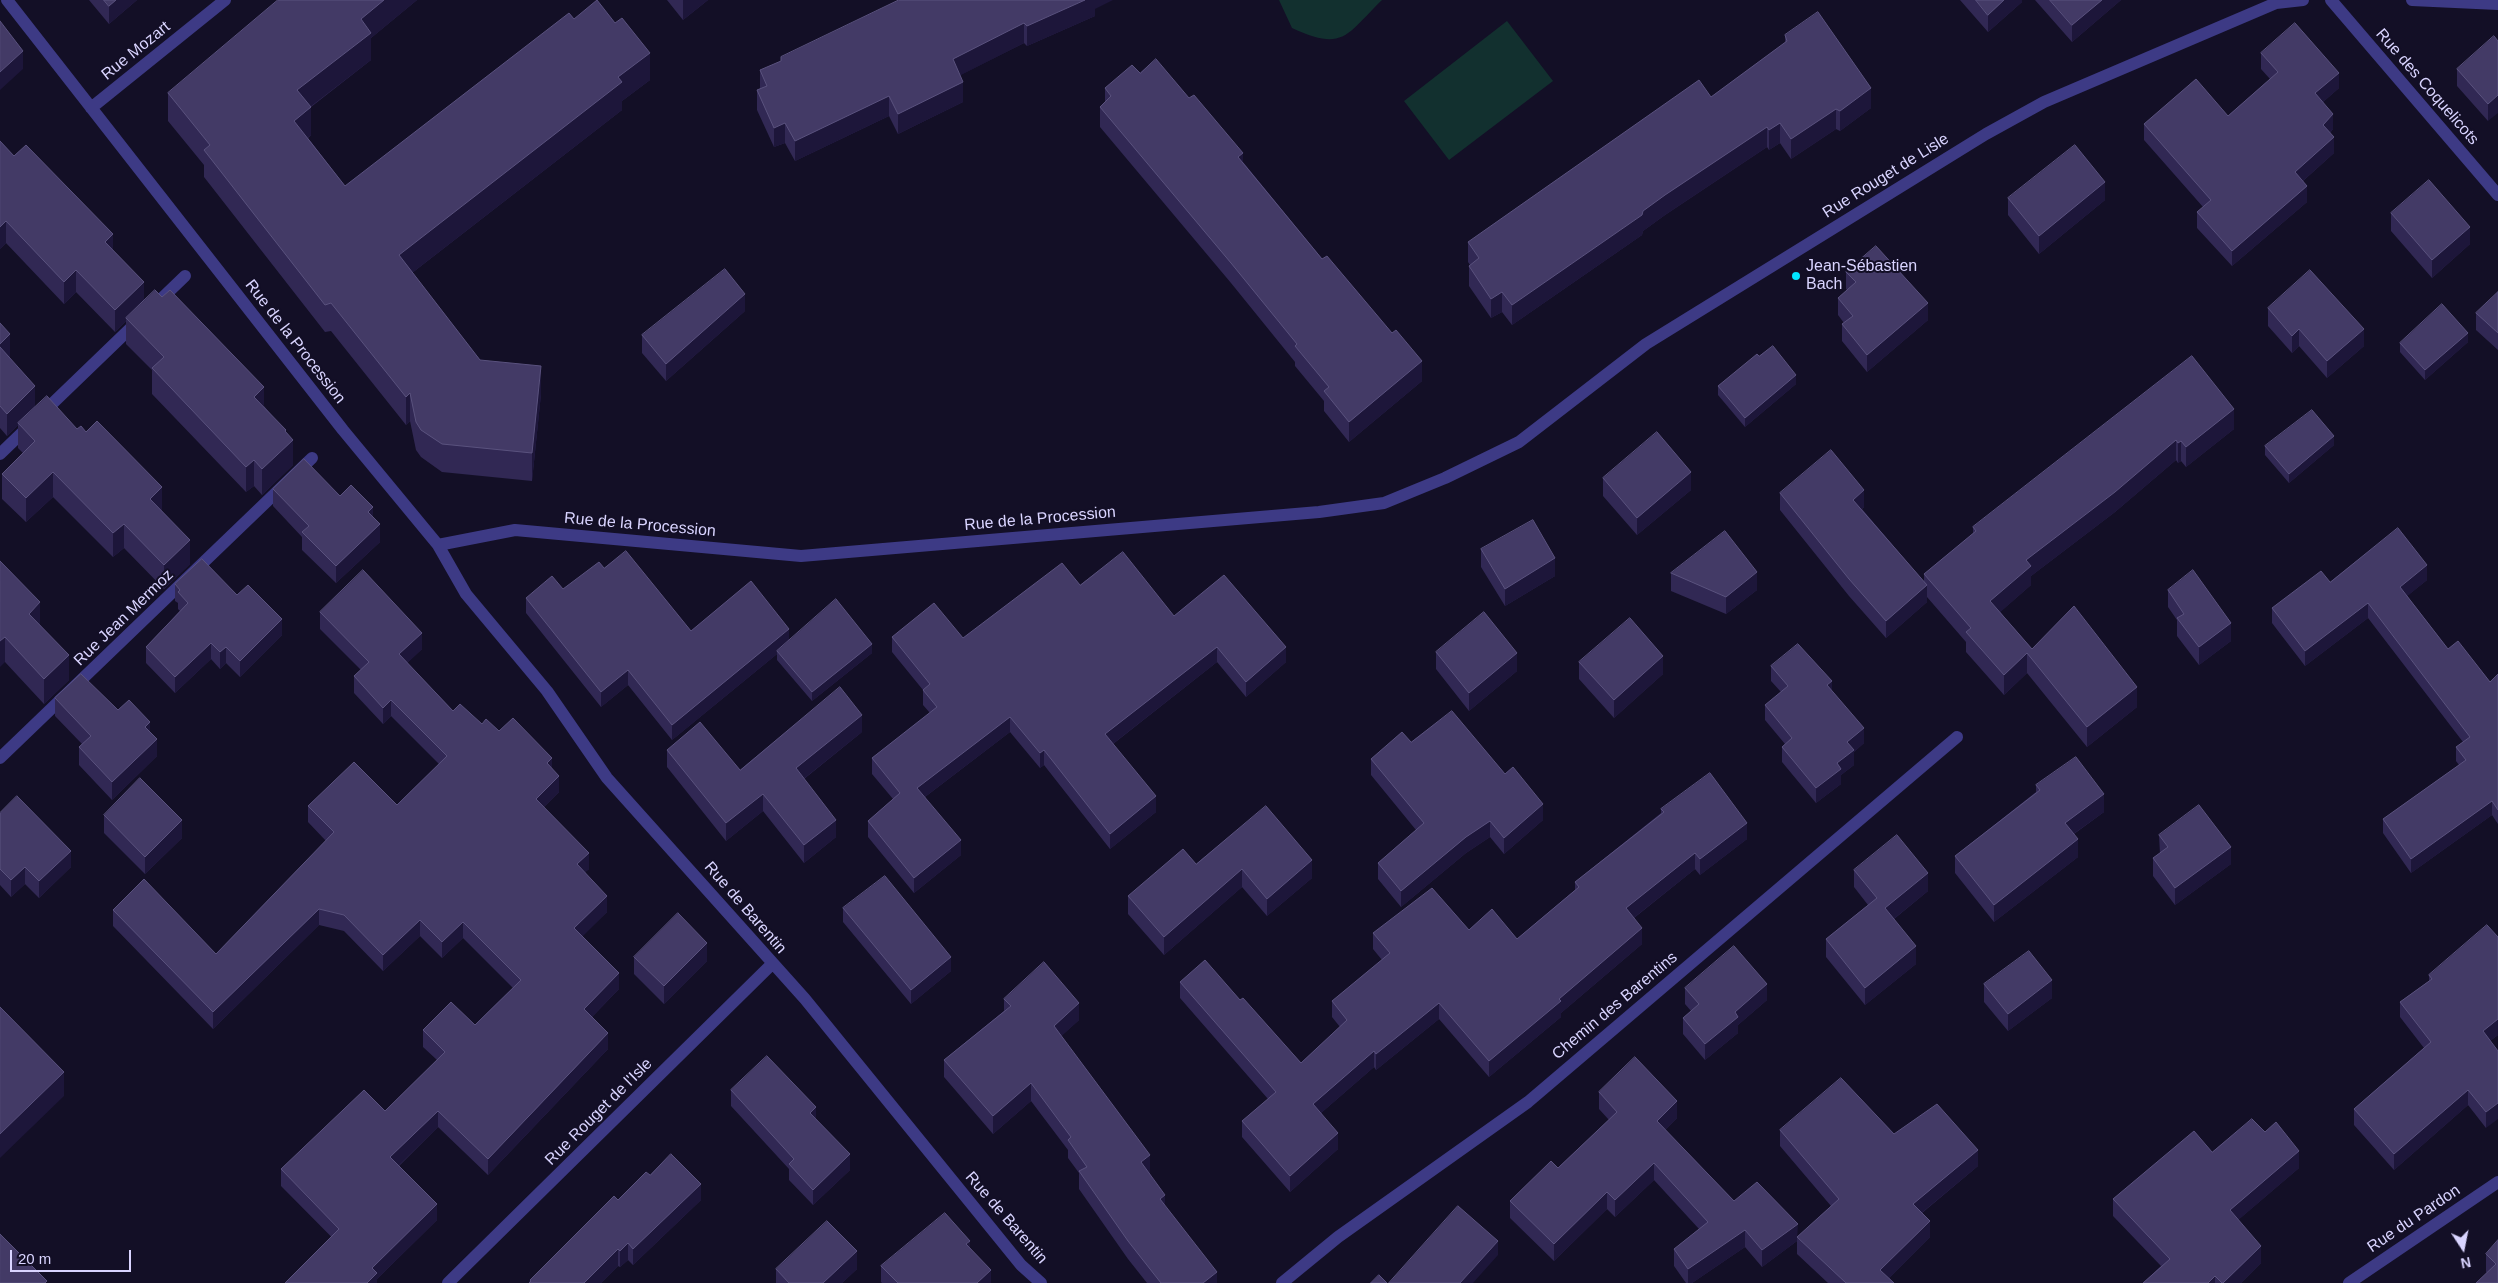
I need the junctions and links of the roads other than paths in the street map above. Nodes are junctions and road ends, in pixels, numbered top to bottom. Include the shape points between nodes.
1 (6, 0) edge
2 (224, 0) edge
3 (2304, 0) edge
4 (2331, 0) edge
5 (2412, 0) edge
6 (2498, 4) edge
7 (91, 108) junction
8 (2498, 195) edge
9 (185, 276) dead end
10 (1519, 442) joint
11 (0, 454) edge
12 (312, 458) dead end
13 (438, 544) junction
14 (1957, 737) dead end
15 (0, 758) edge
16 (772, 964) junction
17 (2498, 1182) edge
18 (448, 1283) edge
19 (1042, 1283) edge
20 (1282, 1283) edge
21 (2349, 1283) edge

1 - 7 street, Rue de la Procession
2 - 7 street, Rue Mozart
3 - 10 street, Rue Rouget de Lisle via 2276,3 2044,102 1986,134 1646,344
4 - 8 street, Rue des Coquelicots
5 - 6 street
7 - 13 street, Rue de la Procession via 343,430
9 - 11 street
10 - 13 street, Rue de la Procession via 1384,503 1319,512 801,556 515,530
12 - 15 street, Rue Jean Mermoz
13 - 16 street, Rue de Barentin via 466,594 547,691 607,778
14 - 20 street, Chemin des Barentins via 1528,1102 1338,1237
16 - 18 street, Rue Rouget de l'Isle
16 - 19 street, Rue de Barentin via 805,999 1021,1265
17 - 21 street, Rue du Pardon

